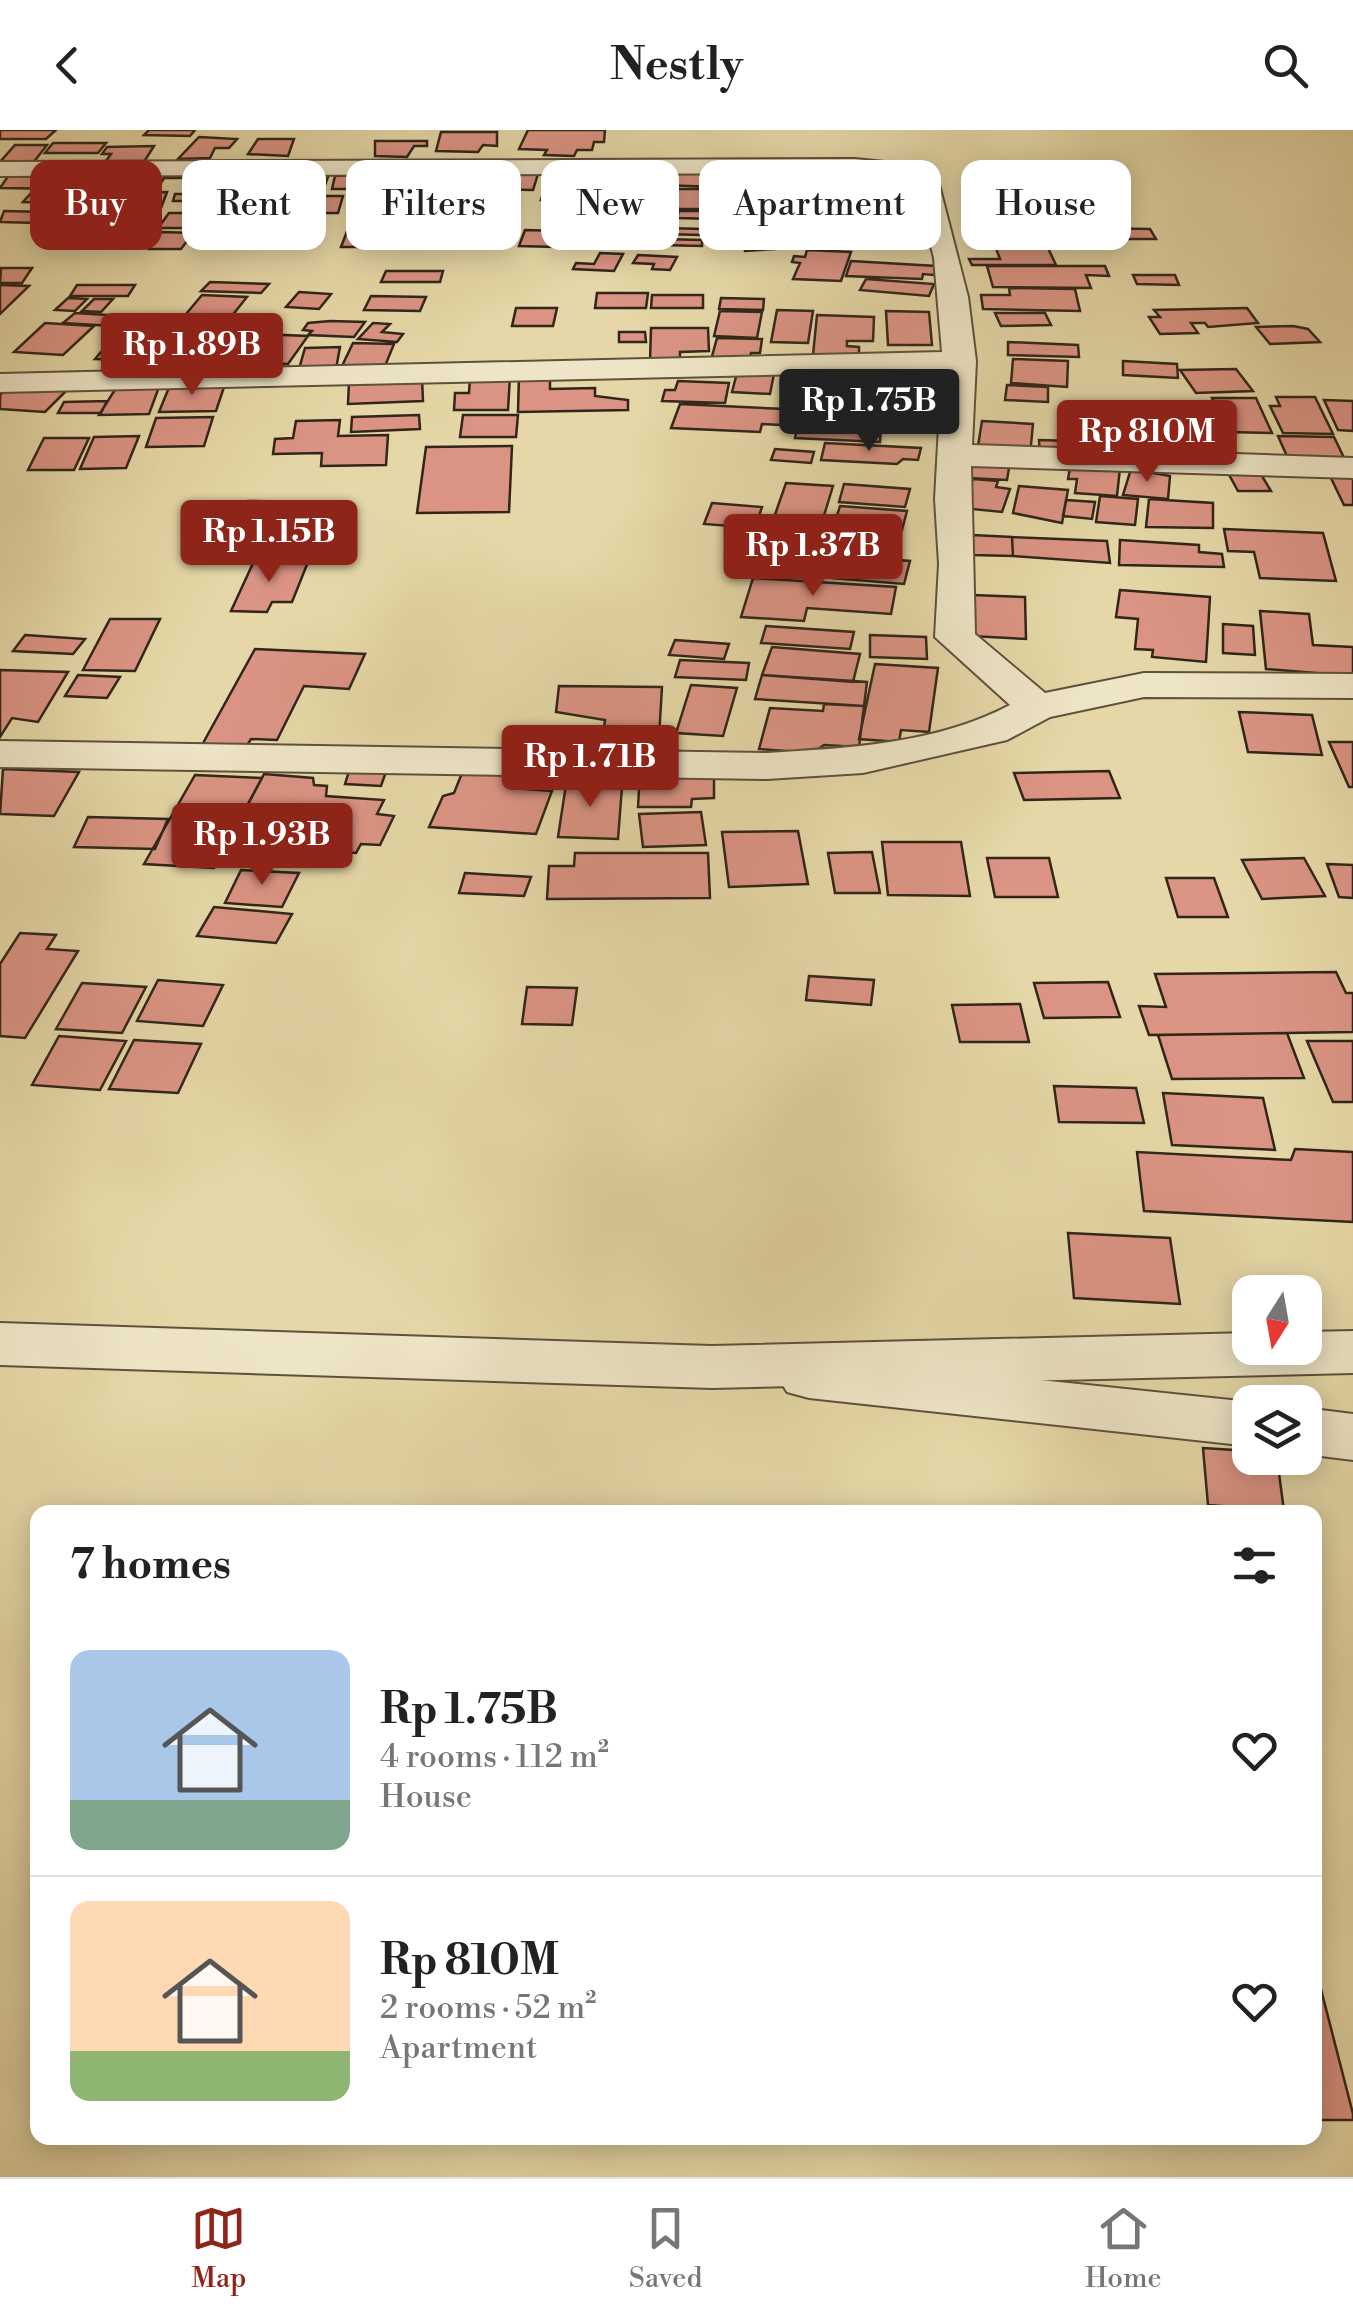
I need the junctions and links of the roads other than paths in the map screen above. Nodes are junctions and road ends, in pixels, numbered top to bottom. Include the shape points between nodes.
1 (0, 170) edge
2 (961, 362) junction
3 (0, 383) edge
4 (958, 455) junction
5 (1353, 468) edge
6 (1353, 686) edge
7 (1037, 707) junction
8 (0, 754) edge
9 (0, 1344) edge
10 (1353, 1352) edge
11 (712, 1367) junction
12 (1232, 1422) edge
13 (1322, 1433) edge
14 (1353, 1437) edge

1 - 2 street via 913,170 924,173 942,224
2 - 3 street
2 - 4 street
4 - 5 street
4 - 7 street via 951,503 955,637
6 - 7 street via 1144,684
7 - 8 street via 992,731 863,760 768,766
9 - 11 street
10 - 11 street
11 - 12 street
13 - 14 street

